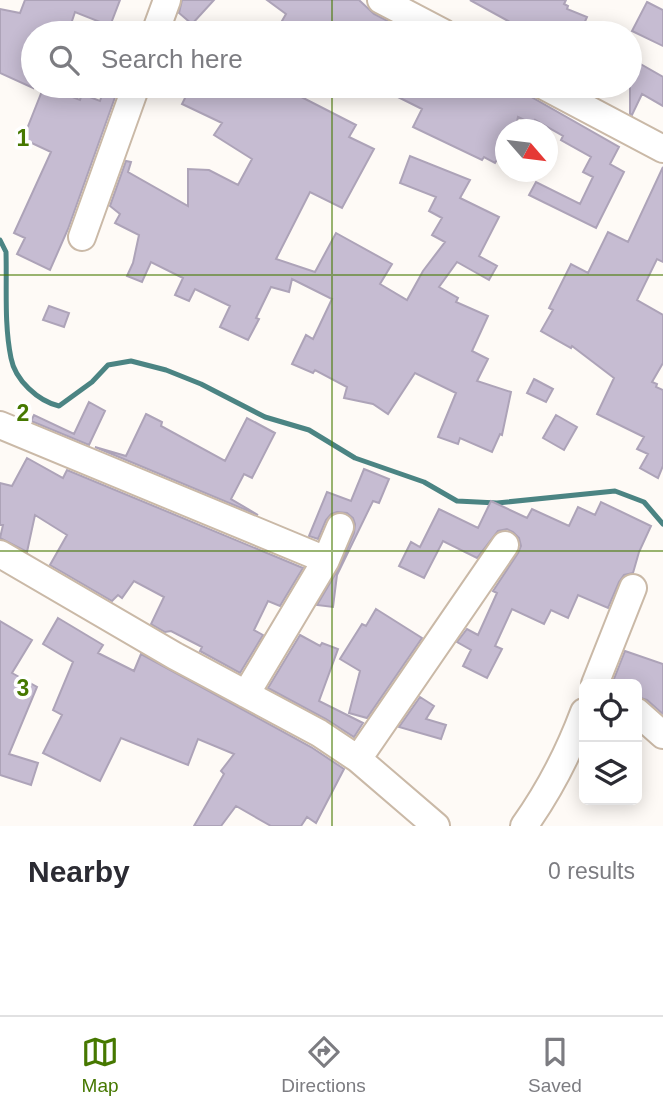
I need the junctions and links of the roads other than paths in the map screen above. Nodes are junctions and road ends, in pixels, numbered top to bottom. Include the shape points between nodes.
1 (167, 0) edge
2 (381, 0) edge
3 (159, 21) edge
4 (421, 21) edge
5 (132, 98) edge
6 (567, 98) edge
7 (663, 149) edge
8 (82, 237) dead end
9 (0, 425) edge
10 (340, 527) dead end
11 (505, 545) dead end
12 (0, 554) edge
13 (326, 560) junction
14 (634, 588) dead end
15 (600, 679) edge
16 (247, 694) junction
17 (642, 716) edge
18 (579, 726) edge
19 (663, 735) edge
20 (358, 759) junction
21 (436, 826) edge
22 (524, 826) edge

1 - 3 street
2 - 4 street
5 - 8 street
6 - 7 street
9 - 13 street
10 - 13 street
11 - 20 street
12 - 16 street
13 - 16 street
14 - 15 street
16 - 20 street
17 - 19 street
18 - 22 street
20 - 21 street

